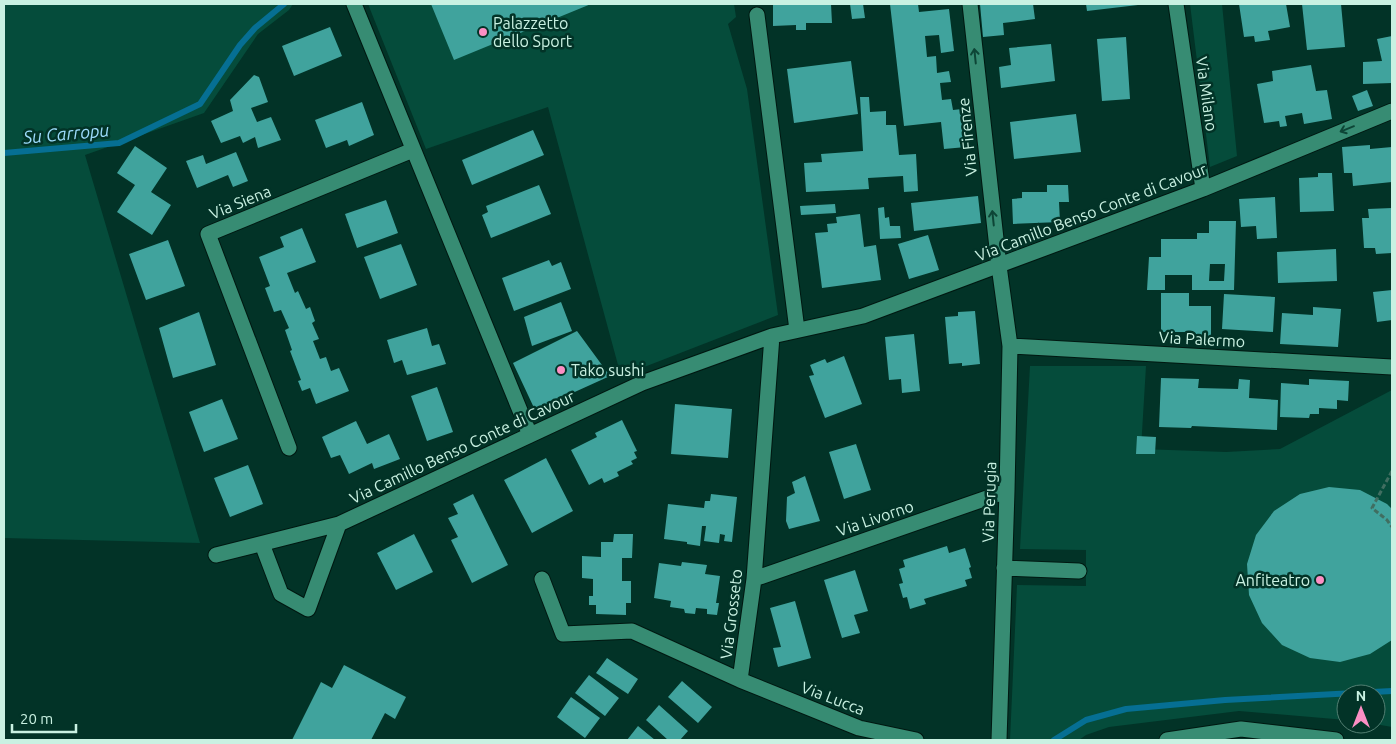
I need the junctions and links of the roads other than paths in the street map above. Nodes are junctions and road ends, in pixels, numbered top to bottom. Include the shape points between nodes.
1 (354, 4) edge
2 (970, 4) edge
3 (1176, 4) edge
4 (757, 15) dead end
5 (1392, 111) edge
6 (414, 150) junction
7 (1203, 189) junction
8 (999, 266) junction
9 (797, 330) junction
10 (772, 336) junction
11 (1010, 346) junction
12 (1392, 367) edge
13 (530, 434) junction
14 (289, 448) dead end
15 (1007, 491) junction
16 (339, 524) junction
17 (262, 544) junction
18 (216, 555) dead end
19 (1004, 568) junction
20 (1078, 571) dead end
21 (542, 578) dead end
22 (754, 579) junction
23 (740, 680) junction
24 (916, 740) edge
25 (998, 740) edge
26 (1167, 740) edge
27 (1336, 740) edge

1 - 6 street
8 -> 2 street, Via Firenze
3 - 7 street, Via Milano
4 - 9 street
5 -> 7 street, Via Camillo Benso Conte di Cavour
6 - 13 street
6 - 14 street, Via Siena via 208,234
7 - 8 street, Via Camillo Benso Conte di Cavour
8 - 9 street, Via Camillo Benso Conte di Cavour via 863,316
8 - 11 street, Via Perugia
9 - 10 street, Via Camillo Benso Conte di Cavour
10 - 13 street, Via Camillo Benso Conte di Cavour via 642,383
10 - 22 street, Via Grosseto
11 - 12 street, Via Palermo
11 - 15 street, Via Perugia
13 - 16 street, Via Camillo Benso Conte di Cavour
15 - 19 street, Via Perugia
15 - 22 street, Via Livorno
16 - 17 street, Via Camillo Benso Conte di Cavour
16 - 17 street, Via Camillo Benso Conte di Cavour via 308,609 281,594
17 - 18 street, Via Camillo Benso Conte di Cavour
19 - 20 street
19 - 25 street, Via Perugia
21 - 23 street, Via Grosseto via 563,634 632,630
22 - 23 street, Via Grosseto
23 - 24 street, Via Lucca via 859,728
26 - 27 street via 1241,729

